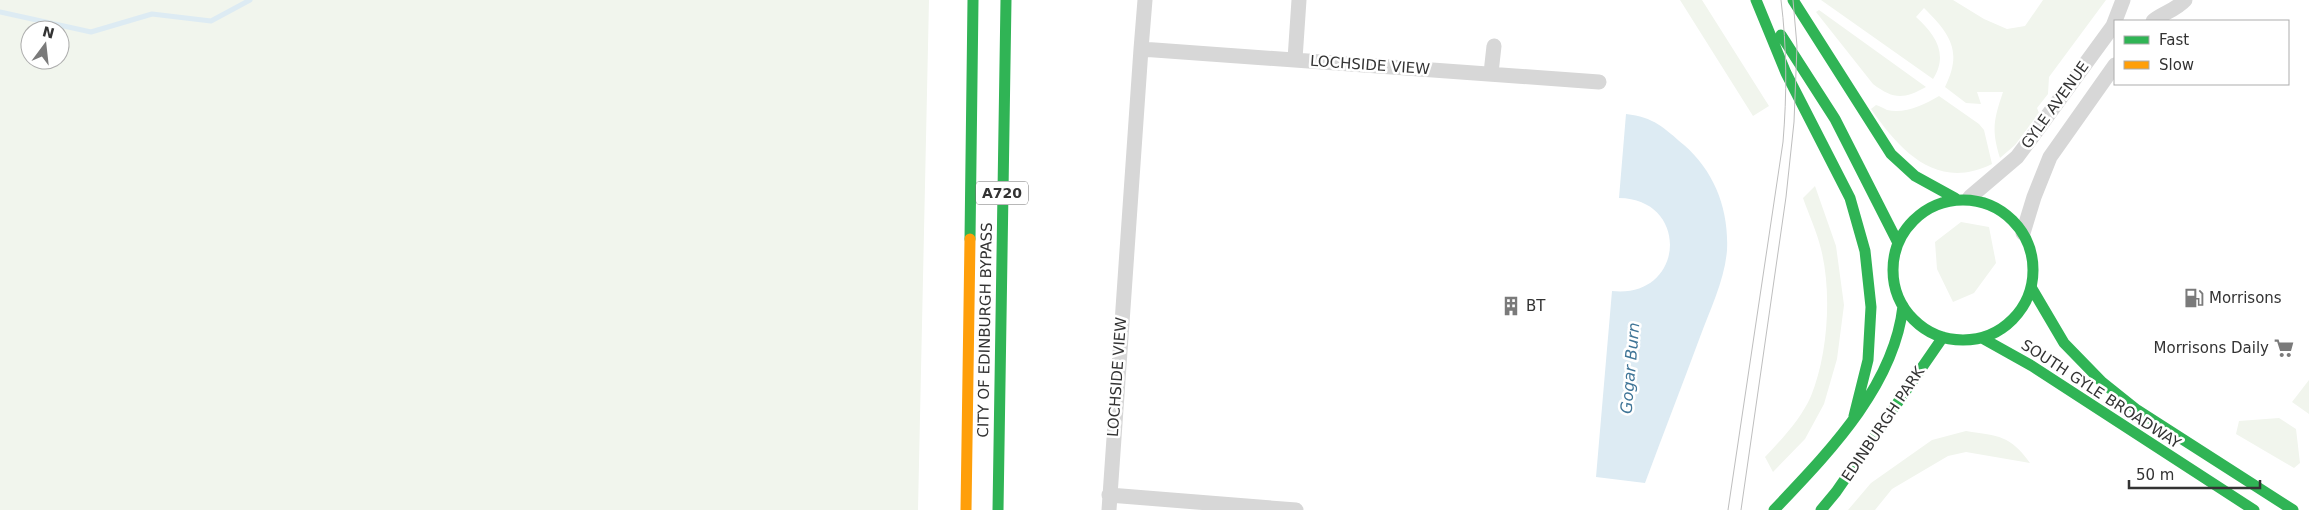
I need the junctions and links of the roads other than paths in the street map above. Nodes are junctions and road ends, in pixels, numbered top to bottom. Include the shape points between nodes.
1 (973, 0) edge
2 (1006, 0) edge
3 (1145, 0) edge
4 (1299, 0) edge
5 (1757, 0) edge
6 (1793, 0) edge
7 (2123, 0) edge
8 (2185, 0) edge
9 (2115, 20) edge
10 (2154, 20) edge
11 (2114, 23) edge
12 (1494, 46) dead end
13 (1141, 49) junction
14 (1295, 60) junction
15 (2114, 65) edge
16 (1491, 73) junction
17 (1599, 82) dead end
18 (1962, 197) junction
19 (2023, 233) junction
20 (1898, 243) junction
21 (2031, 288) junction
22 (1903, 306) junction
23 (1943, 337) junction
24 (1982, 338) junction
25 (1854, 416) junction
26 (1109, 502) edge
27 (966, 510) edge
28 (998, 510) edge
29 (1296, 510) edge
30 (1773, 510) edge
31 (1821, 510) edge
32 (2254, 510) edge
33 (2293, 510) edge

1 - 27 street, CITY OF EDINBURGH BYPASS / A720
2 - 28 street, CITY OF EDINBURGH BYPASS / A720
3 - 13 street, LOCHSIDE VIEW
4 - 14 street
5 - 20 street via 1835,120
5 - 25 street via 1786,73 1850,198 1865,251 1872,307 1868,360
6 - 18 street, SOUTH GYLE BROADWAY via 1895,160 1923,182
7 - 9 street, GYLE AVENUE
8 - 10 street via 2179,7
11 - 18 street, GYLE AVENUE via 2017,157
12 - 16 street
13 - 14 street, LOCHSIDE VIEW
13 - 26 street, LOCHSIDE VIEW
14 - 16 street, LOCHSIDE VIEW
15 - 19 street, GYLE AVENUE via 2050,157
16 - 17 street, LOCHSIDE VIEW
18 - 19 street, SOUTH GYLE BROADWAY via 2007,215
18 - 20 street, SOUTH GYLE BROADWAY via 1924,211 1908,226
19 - 21 street, SOUTH GYLE BROADWAY via 2034,269
20 - 22 street, SOUTH GYLE BROADWAY via 1893,275
21 - 24 street, SOUTH GYLE BROADWAY via 2013,319
21 - 33 street, SOUTH GYLE BROADWAY via 2064,343 2102,382 2137,410
22 - 23 street, SOUTH GYLE BROADWAY via 1914,320
22 - 25 street, EDINBURGH PARK via 1898,333 1881,373
23 - 24 street, SOUTH GYLE BROADWAY
23 - 31 street, EDINBURGH PARK
24 - 32 street, SOUTH GYLE BROADWAY via 2032,366
25 - 30 street, EDINBURGH PARK via 1790,495
26 - 29 street

